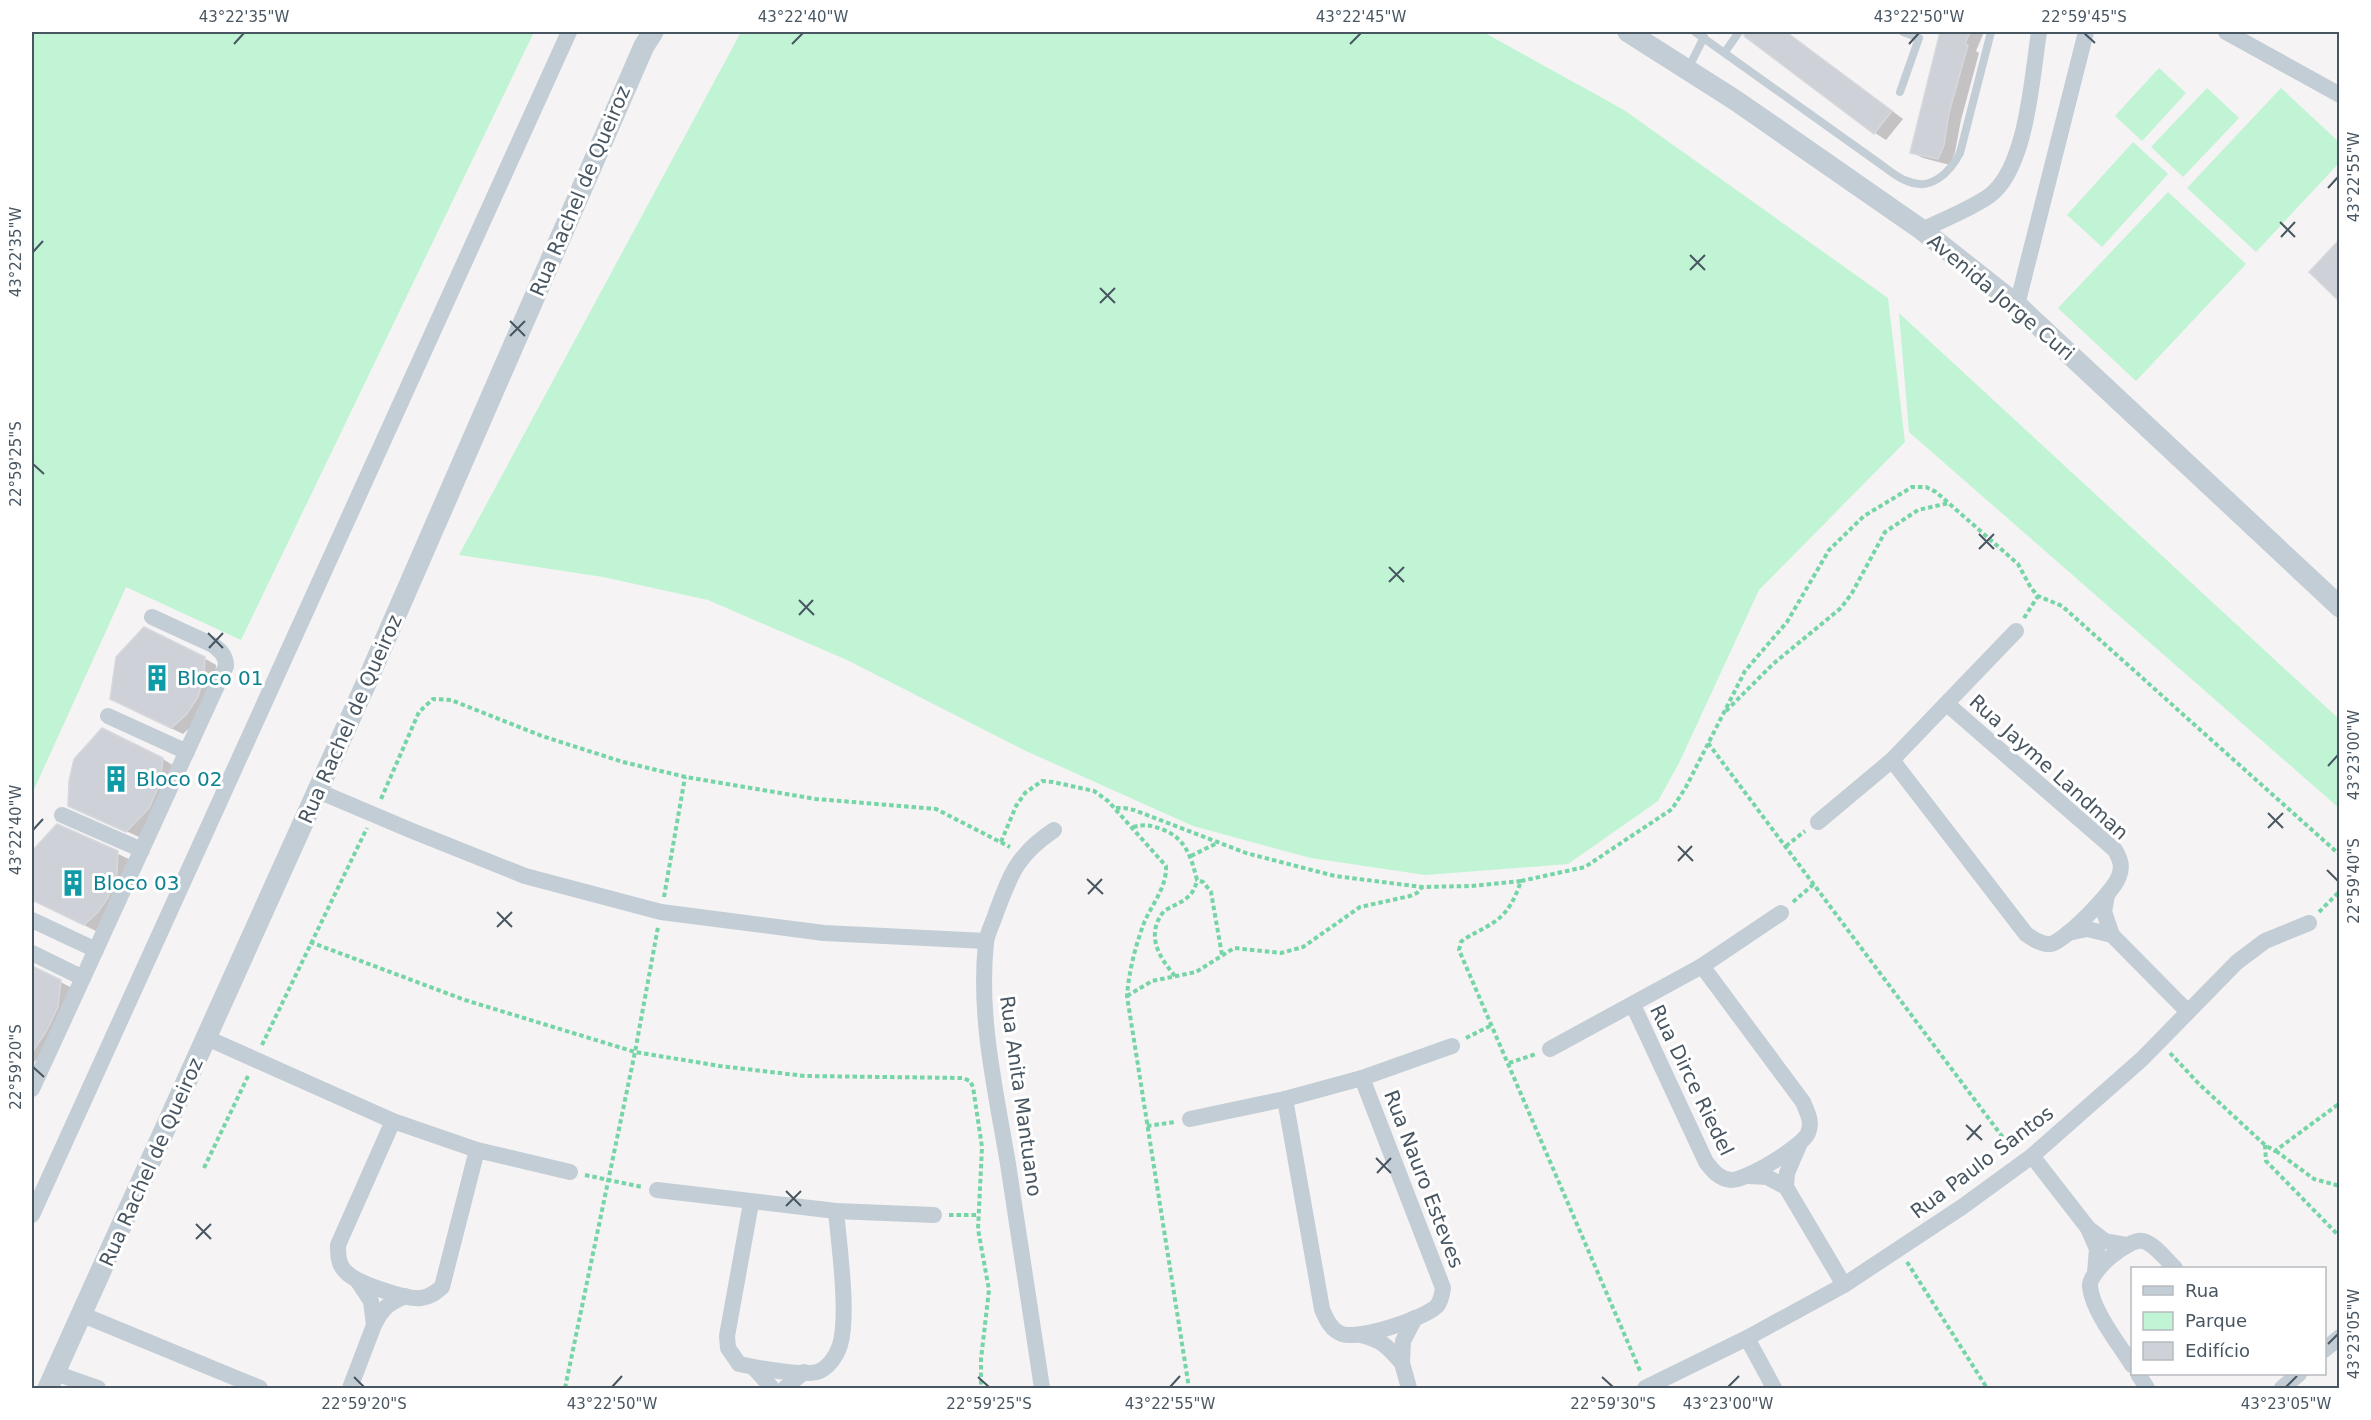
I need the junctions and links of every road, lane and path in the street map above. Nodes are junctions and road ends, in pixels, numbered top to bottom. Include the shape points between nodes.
1 (569, 32) edge
2 (1628, 32) edge
3 (1695, 32) edge
4 (1740, 32) edge
5 (1903, 32) edge
6 (1991, 32) edge
7 (2039, 32) edge
8 (2086, 32) edge
9 (2226, 32) edge
10 (647, 36) edge
11 (1704, 37) junction
12 (1725, 52) junction
13 (1687, 69) junction
14 (1900, 92) dead end
15 (2340, 95) edge
16 (1922, 230) junction
17 (2016, 305) junction
18 (1949, 503) junction
19 (2038, 596) junction
20 (2340, 607) edge
21 (2029, 610) dead end
22 (152, 617) dead end
23 (2016, 631) dead end
24 (1947, 704) junction
25 (1724, 713) junction
26 (108, 716) dead end
27 (1708, 743) junction
28 (187, 752) junction
29 (1892, 760) junction
30 (686, 777) junction
31 (318, 791) junction
32 (1116, 808) junction
33 (374, 814) junction
34 (63, 815) dead end
35 (1818, 822) dead end
36 (1133, 827) junction
37 (1054, 830) dead end
38 (1794, 840) dead end
39 (1001, 842) junction
40 (1217, 843) junction
41 (1786, 846) junction
42 (142, 850) junction
43 (1024, 854) junction
44 (2340, 855) edge
45 (1191, 856) junction
46 (1197, 880) junction
47 (1521, 881) junction
48 (1815, 883) junction
49 (1422, 887) junction
50 (1805, 891) dead end
51 (2340, 891) edge
52 (2107, 895) junction
53 (661, 912) junction
54 (1781, 913) dead end
55 (32, 920) edge
56 (2309, 923) joint
57 (2068, 933) junction
58 (2112, 935) junction
59 (986, 941) junction
60 (310, 942) junction
61 (96, 950) junction
62 (32, 952) edge
63 (1222, 955) junction
64 (1702, 966) junction
65 (1175, 976) junction
66 (83, 978) junction
67 (1126, 996) junction
68 (1633, 1005) junction
69 (2188, 1012) junction
70 (1492, 1025) junction
71 (1478, 1032) dead end
72 (207, 1038) junction
73 (2159, 1042) junction
74 (1452, 1046) dead end
75 (1550, 1049) dead end
76 (635, 1052) junction
77 (1519, 1060) dead end
78 (255, 1061) junction
79 (1509, 1064) junction
80 (34, 1077) edge
81 (1362, 1078) junction
82 (1285, 1099) junction
83 (2340, 1103) edge
84 (1190, 1119) dead end
85 (393, 1121) junction
86 (1160, 1124) dead end
87 (1147, 1126) junction
88 (1798, 1145) junction
89 (2265, 1145) junction
90 (477, 1150) junction
91 (2276, 1151) junction
92 (2026, 1159) junction
93 (204, 1168) dead end
94 (570, 1172) dead end
95 (1748, 1176) junction
96 (597, 1178) dead end
97 (609, 1181) junction
98 (629, 1185) dead end
99 (2340, 1186) edge
100 (1786, 1187) junction
101 (657, 1190) dead end
102 (751, 1203) junction
103 (836, 1211) junction
104 (32, 1215) edge
105 (934, 1215) dead end
106 (964, 1215) dead end
107 (977, 1215) junction
108 (2088, 1228) junction
109 (2340, 1237) edge
110 (2127, 1245) junction
111 (1899, 1250) junction
112 (2173, 1267) edge
113 (2095, 1272) junction
114 (357, 1280) junction
115 (1844, 1285) junction
116 (405, 1296) junction
117 (82, 1315) junction
118 (1415, 1318) junction
119 (374, 1325) junction
120 (1361, 1335) junction
121 (2340, 1336) edge
122 (1747, 1338) junction
123 (2326, 1349) edge
124 (2131, 1362) edge
125 (1401, 1363) junction
126 (754, 1368) junction
127 (804, 1372) junction
128 (2139, 1375) edge
129 (51, 1381) edge
130 (1646, 1388) edge
131 (98, 1389) edge
132 (260, 1389) edge
133 (350, 1389) edge
134 (565, 1389) edge
135 (772, 1389) edge
136 (785, 1389) edge
137 (981, 1389) edge
138 (1042, 1389) edge
139 (1189, 1389) edge
140 (1409, 1389) edge
141 (1774, 1389) edge
142 (1987, 1389) edge
143 (2147, 1389) edge

1 - 104 street
2 - 13 street, Avenida Jorge Curi
3 - 11 lane
4 - 12 lane
5 - 14 lane via 1919,38
6 - 12 lane via 1960,153 1945,175 1924,183 1908,182 1882,166
7 - 16 street via 2023,132 2007,175 1990,196
8 - 17 street
9 - 15 street
10 - 31 street, Rua Rachel de Queiroz
11 - 12 lane
11 - 13 lane
13 - 16 street, Avenida Jorge Curi
16 - 17 street, Avenida Jorge Curi
17 - 20 street, Avenida Jorge Curi
18 - 19 path via 2018,564
18 - 25 path via 1918,510 1885,532 1841,608 1773,664
18 - 25 path via 1926,487 1912,487 1864,516 1842,535 1822,559 1787,622 1745,671
19 - 21 path
19 - 44 path via 2062,606
22 - 28 street via 213,645 226,659 224,675
23 - 24 street
24 - 29 street
24 - 52 street, Rua Jayme Landman via 2115,850 2121,869
25 - 27 path
26 - 28 street
27 - 41 path
27 - 47 path via 1672,809 1585,867
28 - 42 street
29 - 35 street
29 - 57 street, Rua Jayme Landman via 2026,934 2048,944
30 - 33 path via 542,736 451,700 433,699 419,712
30 - 39 path via 816,799 936,809
30 - 53 path
31 - 33 street
31 - 72 street, Rua Rachel de Queiroz
32 - 36 path
32 - 39 path via 1094,791 1042,781 1025,793 1016,806
32 - 40 path via 1134,810
33 - 53 street via 525,876
33 - 60 path
34 - 42 street
36 - 45 path via 1149,825 1168,831 1181,840
36 - 67 path via 1162,859 1167,874 1145,922 1128,974
37 - 43 street, Rua Anita Mantuano
38 - 41 path
39 - 43 path
40 - 45 path
40 - 49 path via 1313,872
41 - 48 path
42 - 61 street
43 - 59 street, Rua Anita Mantuano via 1012,871
45 - 46 path
46 - 63 path via 1211,892
46 - 65 path via 1192,894 1164,911 1155,930 1159,956
47 - 49 path
47 - 70 path via 1502,917 1464,939 1459,946
48 - 50 path
48 - 92 path
49 - 63 path via 1410,896 1360,907 1293,951 1234,948
51 - 56 path
52 - 57 street, Rua Jayme Landman
52 - 58 street via 2104,912
53 - 59 street via 824,933
53 - 76 path
54 - 64 street
55 - 61 street
56 - 69 street, Rua Paulo Santos via 2265,941 2237,962
57 - 58 street, Rua Jayme Landman via 2087,929
58 - 69 street
59 - 138 street, Rua Anita Mantuano via 986,1026
60 - 76 path via 465,1000
60 - 78 path
61 - 66 street
62 - 66 street
63 - 65 path via 1196,972
64 - 68 street
64 - 88 street via 1803,1102 1810,1127 1808,1136
65 - 67 path via 1152,981
66 - 80 street
67 - 87 path
68 - 75 street
68 - 95 street, Rua Dirce Riedel via 1706,1162 1724,1179
69 - 73 street, Rua Paulo Santos
70 - 71 path
70 - 79 path
72 - 78 street
72 - 117 street, Rua Rachel de Queiroz
73 - 89 path
73 - 92 street, Rua Paulo Santos
74 - 81 street
76 - 97 path
76 - 107 path via 805,1076 970,1081 982,1147
77 - 79 path
78 - 85 street
78 - 93 path
79 - 130 path
81 - 82 street
81 - 118 street, Rua Nauro Esteves via 1443,1288 1437,1306
82 - 84 street
82 - 120 street via 1322,1309 1340,1333
83 - 91 path
85 - 90 street
85 - 114 street via 338,1245 338,1259 344,1271
86 - 87 path
87 - 139 path
88 - 95 street, Rua Dirce Riedel
88 - 100 street
89 - 91 path
89 - 109 path via 2266,1161
90 - 94 street
90 - 116 street via 442,1287 420,1298
91 - 99 path via 2314,1179
92 - 108 street
92 - 111 street, Rua Paulo Santos
95 - 100 street, Rua Dirce Riedel via 1767,1177
96 - 97 path
97 - 98 path
97 - 134 path
100 - 115 street
101 - 102 street
102 - 103 street
102 - 126 street via 727,1336 733,1358
103 - 105 street
103 - 127 street via 843,1309 841,1342 828,1365 818,1372
106 - 107 path
107 - 137 path via 989,1290
108 - 110 street via 2105,1241
108 - 113 street via 2098,1255
110 - 112 street via 2144,1241
110 - 113 street
111 - 115 street, Rua Paulo Santos
111 - 142 path
113 - 124 street via 2090,1283 2091,1296
114 - 116 street
114 - 119 street via 371,1301
115 - 122 street, Rua Paulo Santos
116 - 119 street via 388,1304
117 - 129 street, Rua Rachel de Queiroz
117 - 132 street
118 - 120 street, Rua Nauro Esteves
118 - 125 street via 1403,1341
119 - 133 street
120 - 125 street via 1385,1345
121 - 123 street
122 - 130 street, Rua Paulo Santos
122 - 141 street
125 - 140 street
126 - 127 street
126 - 135 street
127 - 136 street
128 - 143 street
129 - 131 street

